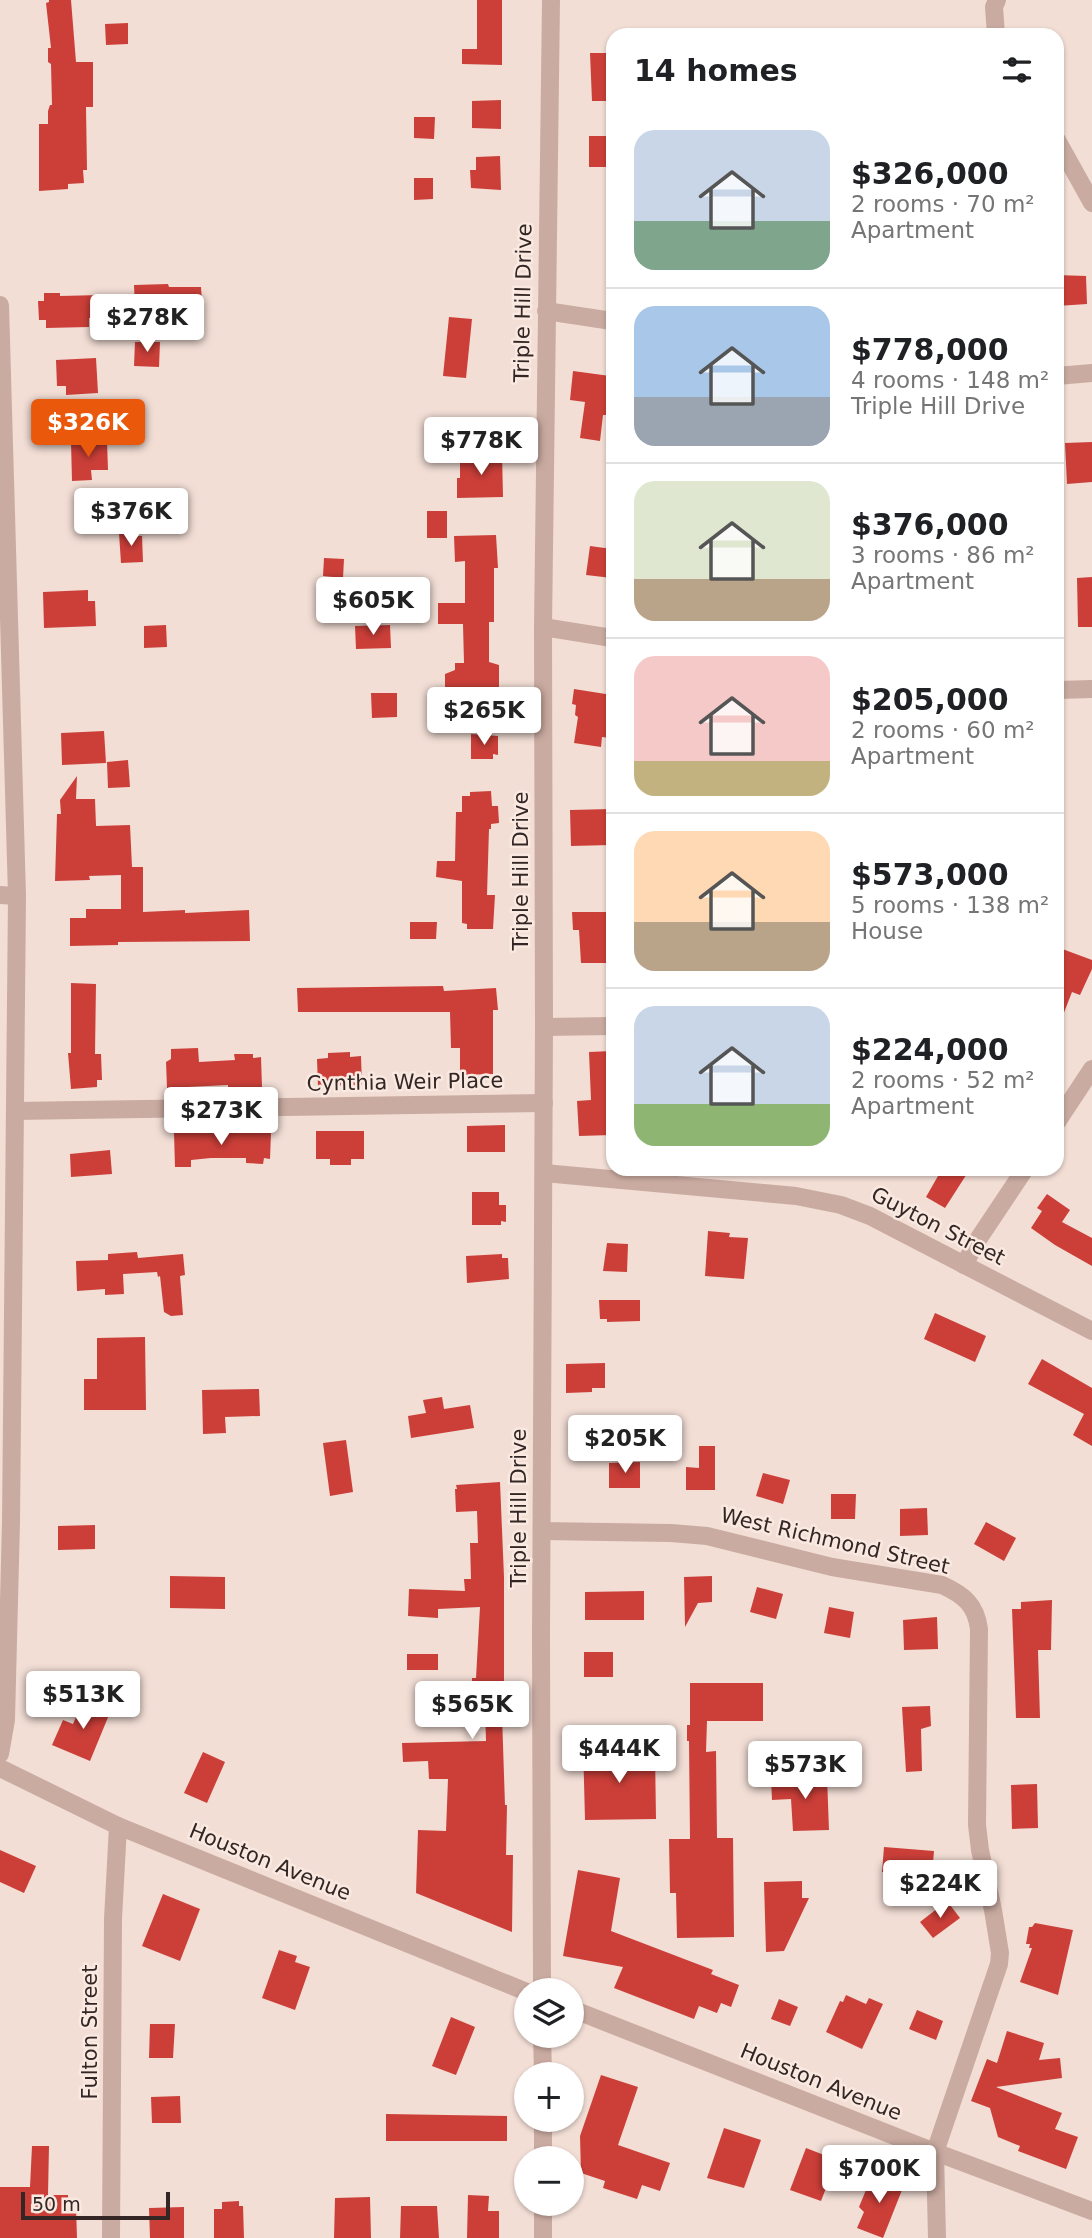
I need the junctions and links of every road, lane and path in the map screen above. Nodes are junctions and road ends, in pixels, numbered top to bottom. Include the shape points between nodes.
1 (551, 0) edge
2 (997, 0) edge
3 (996, 28) edge
4 (1064, 153) edge
5 (1092, 203) edge
6 (0, 305) edge
7 (545, 312) junction
8 (0, 317) edge
9 (606, 320) edge
10 (1092, 373) edge
11 (1064, 375) edge
12 (543, 626) junction
13 (606, 637) edge
14 (1092, 689) edge
15 (1064, 690) edge
16 (8, 896) edge
17 (606, 1026) edge
18 (544, 1027) junction
19 (1092, 1069) edge
20 (544, 1103) junction
21 (15, 1111) junction
22 (1064, 1111) edge
23 (544, 1173) junction
24 (1020, 1176) edge
25 (964, 1265) junction
26 (1092, 1331) edge
27 (542, 1531) junction
28 (0, 1754) edge
29 (0, 1768) edge
30 (118, 1826) junction
31 (542, 1978) edge
32 (514, 1987) edge
33 (584, 2014) edge
34 (934, 2152) junction
35 (1092, 2211) edge
36 (543, 2216) edge
37 (111, 2238) edge
38 (543, 2238) edge
39 (937, 2238) edge

1 - 7 street, Triple Hill Drive
2 - 3 street
4 - 5 street
6 - 8 street
7 - 9 street
7 - 12 street, Triple Hill Drive
8 - 16 street
10 - 11 street
12 - 13 street
12 - 18 street, Triple Hill Drive
14 - 15 street
16 - 21 street
17 - 18 street
18 - 20 street, Triple Hill Drive
19 - 22 street
20 - 21 street, Cynthia Weir Place
20 - 23 street, Triple Hill Drive
21 - 28 street via 10,1562 6,1720
23 - 25 street, Guyton Street via 796,1196 841,1205
23 - 27 street, Triple Hill Drive
24 - 25 street
25 - 26 street, Guyton Street
27 - 31 street, Triple Hill Drive
27 - 34 street, West Richmond Street via 707,1536 832,1567 942,1585 972,1605 979,1629 977,1825 1000,1953 992,1989
29 - 30 street, Houston Avenue
30 - 32 street, Houston Avenue
30 - 37 street, Fulton Street
33 - 34 street, Houston Avenue
34 - 35 street, Houston Avenue
34 - 39 street, West Richmond Street
36 - 38 street

